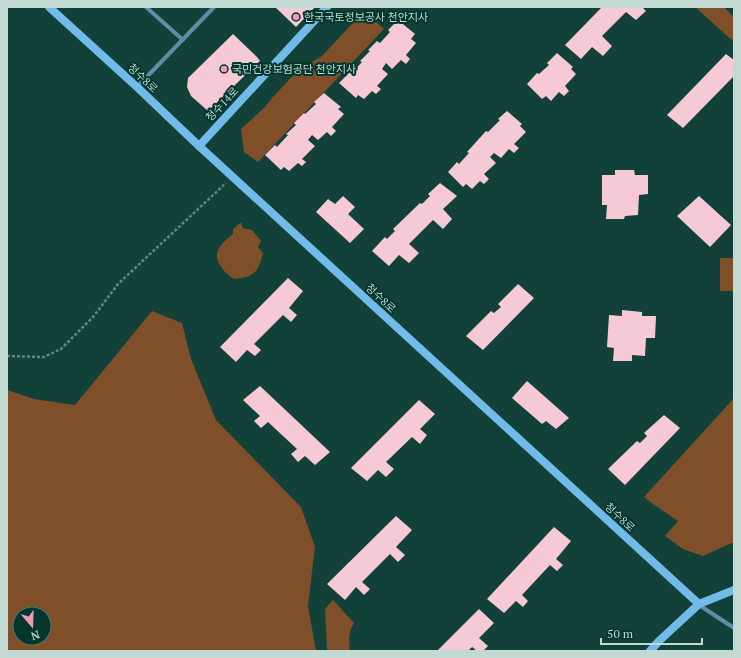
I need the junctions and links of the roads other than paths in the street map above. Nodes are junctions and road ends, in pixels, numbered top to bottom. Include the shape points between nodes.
1 (49, 7) edge
2 (146, 7) edge
3 (214, 7) edge
4 (327, 7) edge
5 (183, 40) junction
6 (137, 87) junction
7 (198, 146) junction
8 (734, 590) edge
9 (699, 604) junction
10 (734, 628) edge
11 (650, 651) edge

1 - 6 street, 청수8로
2 - 5 street
3 - 5 street
4 - 7 street, 청수14로
5 - 6 street
6 - 7 street, 청수8로
7 - 9 street, 청수8로
8 - 9 street
9 - 10 street
9 - 11 street

